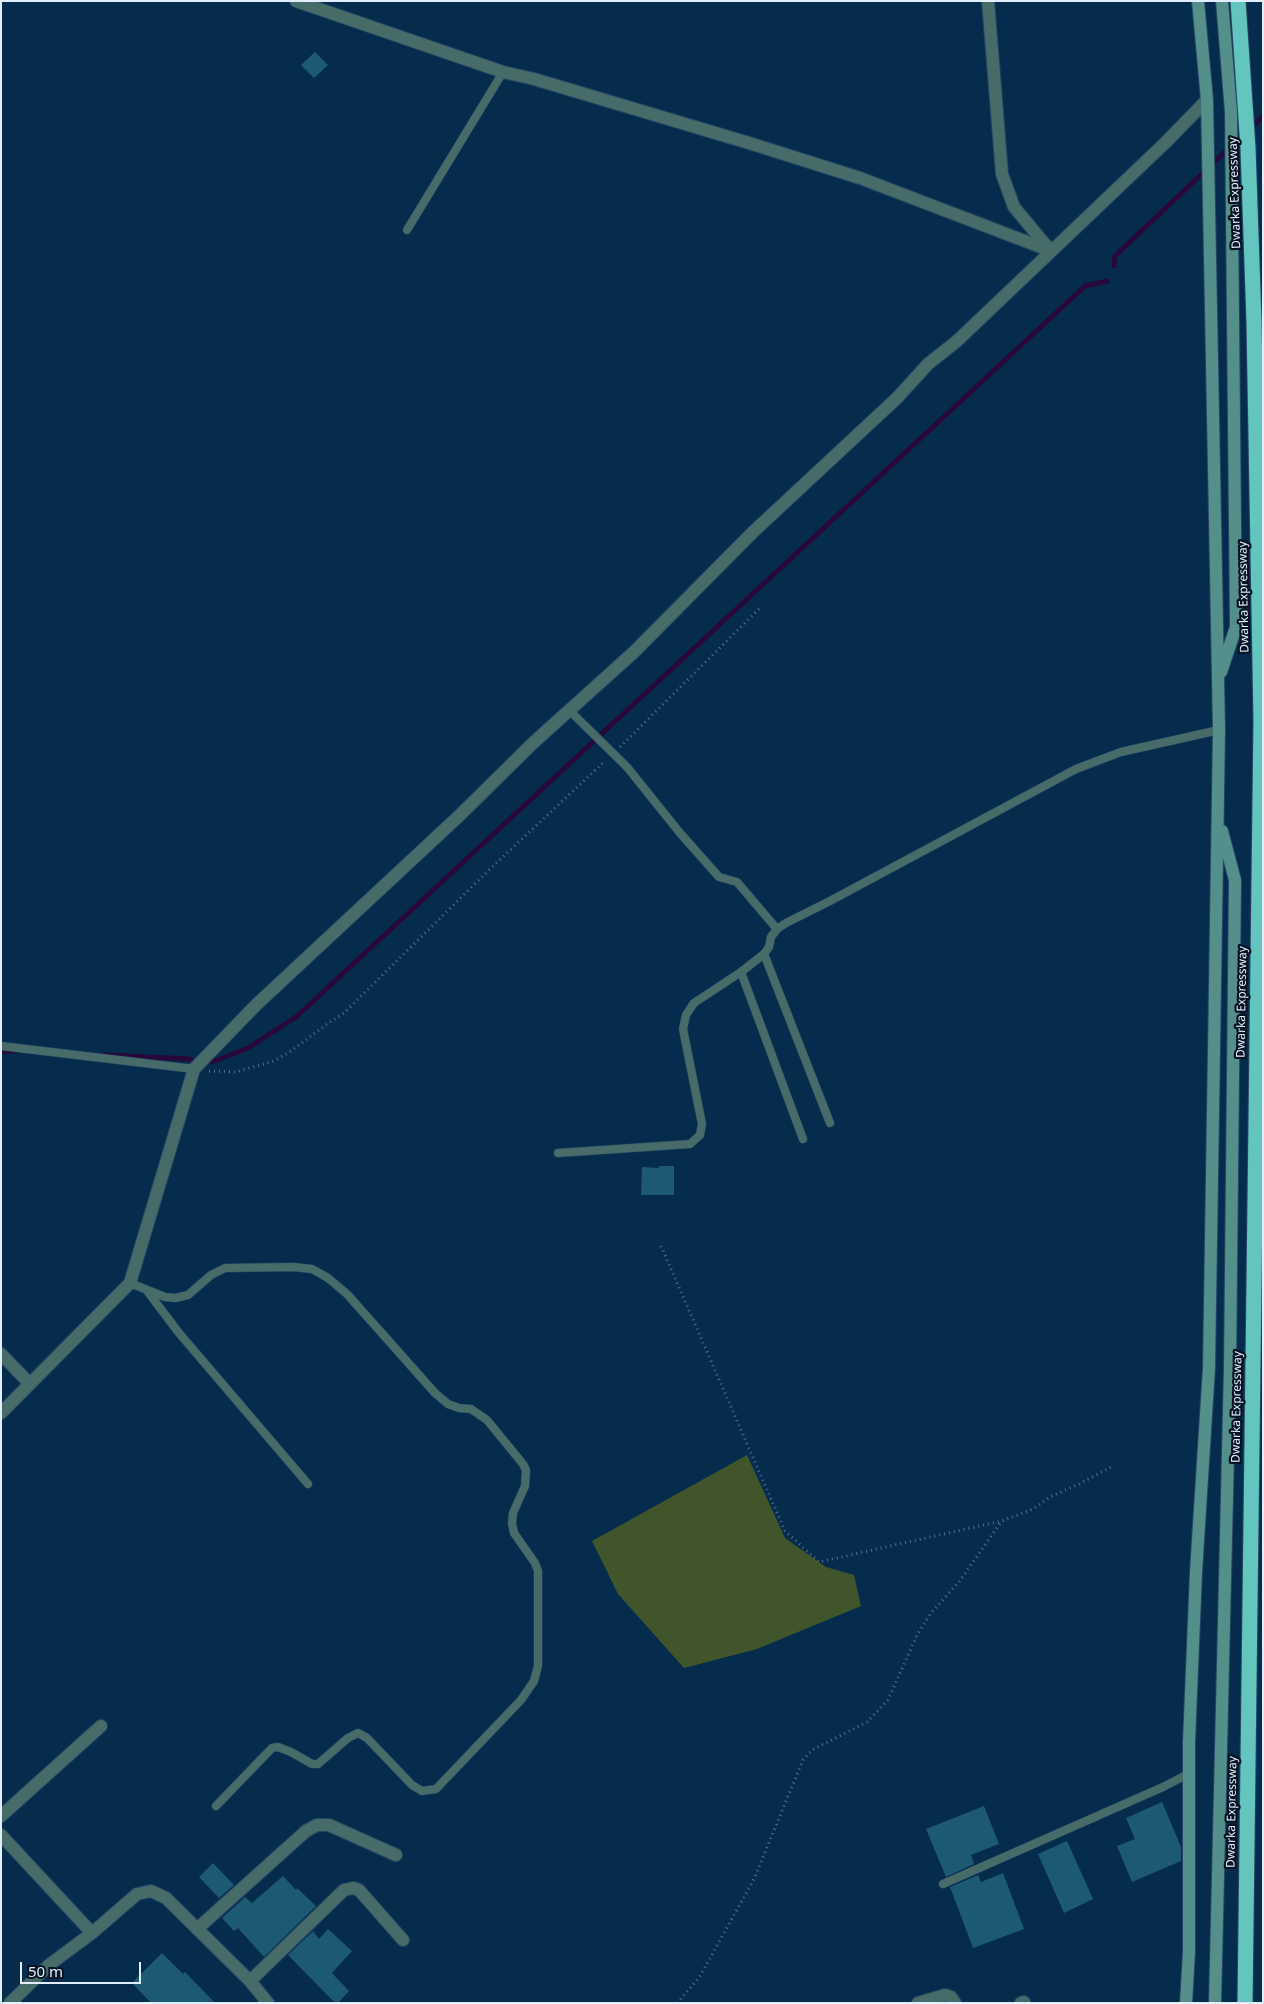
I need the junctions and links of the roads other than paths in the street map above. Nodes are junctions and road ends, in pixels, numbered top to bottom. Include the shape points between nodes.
1 (296, 1) edge
2 (988, 1) edge
3 (1198, 1) edge
4 (1222, 1) edge
5 (1238, 1) edge
6 (503, 72) junction
7 (1207, 100) junction
8 (407, 230) dead end
9 (1051, 251) junction
10 (1218, 682) junction
11 (569, 710) junction
12 (1219, 730) junction
13 (1218, 816) junction
14 (777, 929) junction
15 (764, 954) junction
16 (741, 972) junction
17 (1, 1046) edge
18 (194, 1069) junction
19 (830, 1123) dead end
20 (803, 1139) dead end
21 (558, 1153) dead end
22 (130, 1283) junction
23 (147, 1290) junction
24 (1, 1354) edge
25 (30, 1384) junction
26 (1, 1413) edge
27 (308, 1484) dead end
28 (101, 1726) dead end
29 (1190, 1773) junction
30 (216, 1806) dead end
31 (1, 1816) edge
32 (1, 1835) edge
33 (396, 1856) dead end
34 (943, 1884) dead end
35 (197, 1929) junction
36 (92, 1933) junction
37 (403, 1940) dead end
38 (250, 1981) junction
39 (10, 2003) edge
40 (268, 2003) edge
41 (918, 2003) edge
42 (955, 2003) edge
43 (1186, 2003) edge
44 (1215, 2003) edge
45 (1245, 2003) edge

1 - 6 street
2 - 9 street via 1002,174 1014,207
3 - 7 main road
4 - 10 main road via 1231,112 1236,627
5 - 45 highway, Dwarka Expressway via 1248,148 1254,322 1261,720
6 - 8 lane
6 - 9 street via 740,140 851,176
7 - 9 street
7 - 10 main road
9 - 11 street via 957,341 928,364 897,398 754,532 634,652
10 - 12 main road
11 - 14 lane via 627,767 718,877 737,882
11 - 18 street via 256,1005
12 - 13 main road
12 - 14 lane via 1120,752 1076,769
13 - 29 main road via 1209,1368 1196,1572
13 - 44 main road via 1235,880 1230,1368
14 - 15 lane
15 - 16 lane
15 - 19 lane
16 - 20 lane
16 - 21 lane via 694,1003 686,1015 683,1029 702,1124 700,1135 690,1144
17 - 18 lane
18 - 22 street
22 - 23 lane
22 - 25 street
23 - 27 lane via 179,1333
23 - 30 lane via 165,1297 188,1295 218,1271 231,1267 312,1269 347,1294 435,1393 448,1404 471,1408 487,1420 526,1470 525,1486 512,1523 514,1533 538,1571 538,1666 534,1681 521,1700 436,1789 422,1791 412,1785 367,1738 358,1733 318,1764 278,1747 272,1748
24 - 25 street
25 - 26 street
28 - 31 street
29 - 34 lane
29 - 43 main road
32 - 36 street
33 - 35 street via 329,1825 317,1825 306,1830
35 - 36 street via 166,1898 151,1891 137,1894
35 - 38 street
36 - 39 street via 50,1965
37 - 38 street via 359,1890 344,1890
38 - 40 street
41 - 42 street via 944,1995

